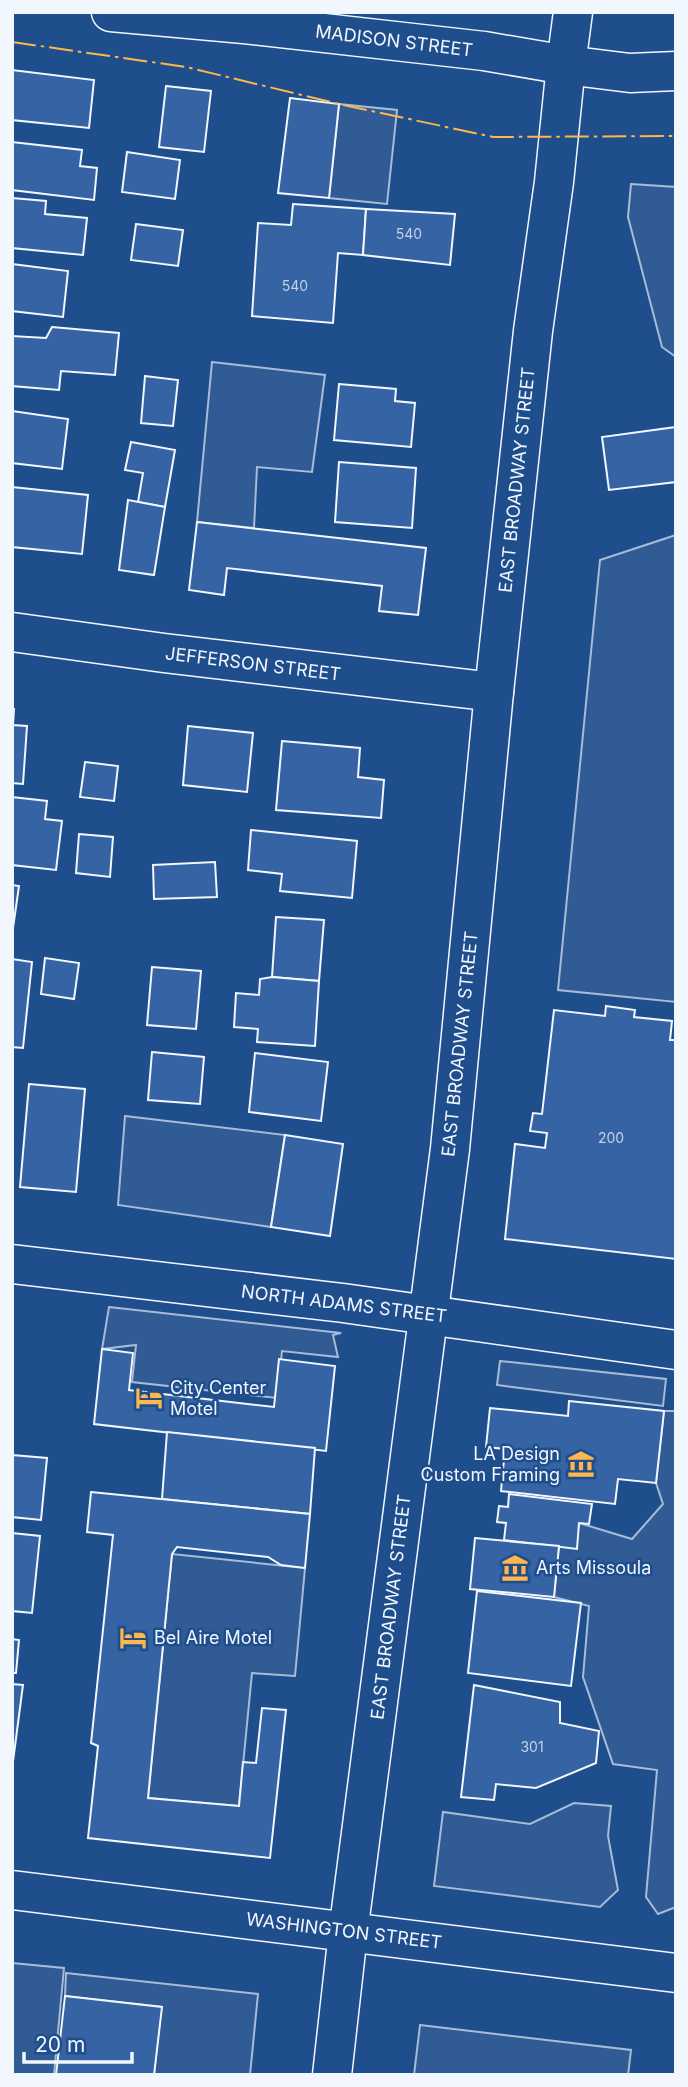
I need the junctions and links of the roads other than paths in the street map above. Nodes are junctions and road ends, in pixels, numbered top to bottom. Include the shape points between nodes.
1 (111, 12) edge
2 (573, 12) edge
3 (566, 65) junction
4 (676, 71) edge
5 (12, 632) edge
6 (494, 692) junction
7 (12, 1264) edge
8 (430, 1315) junction
9 (676, 1350) edge
10 (12, 1890) edge
11 (348, 1933) junction
12 (676, 1973) edge
13 (332, 2075) edge

1 - 3 main road, MADISON STREET via 461,48
2 - 3 main road, EAST BROADWAY STREET
3 - 4 main road, MADISON STREET via 630,73
3 - 6 main road, EAST BROADWAY STREET
5 - 6 main road, JEFFERSON STREET
6 - 8 main road, EAST BROADWAY STREET
7 - 8 main road, NORTH ADAMS STREET
8 - 9 main road, NORTH ADAMS STREET
8 - 11 main road, EAST BROADWAY STREET
10 - 11 main road, WASHINGTON STREET
11 - 12 main road, WASHINGTON STREET
11 - 13 main road, EAST BROADWAY STREET

